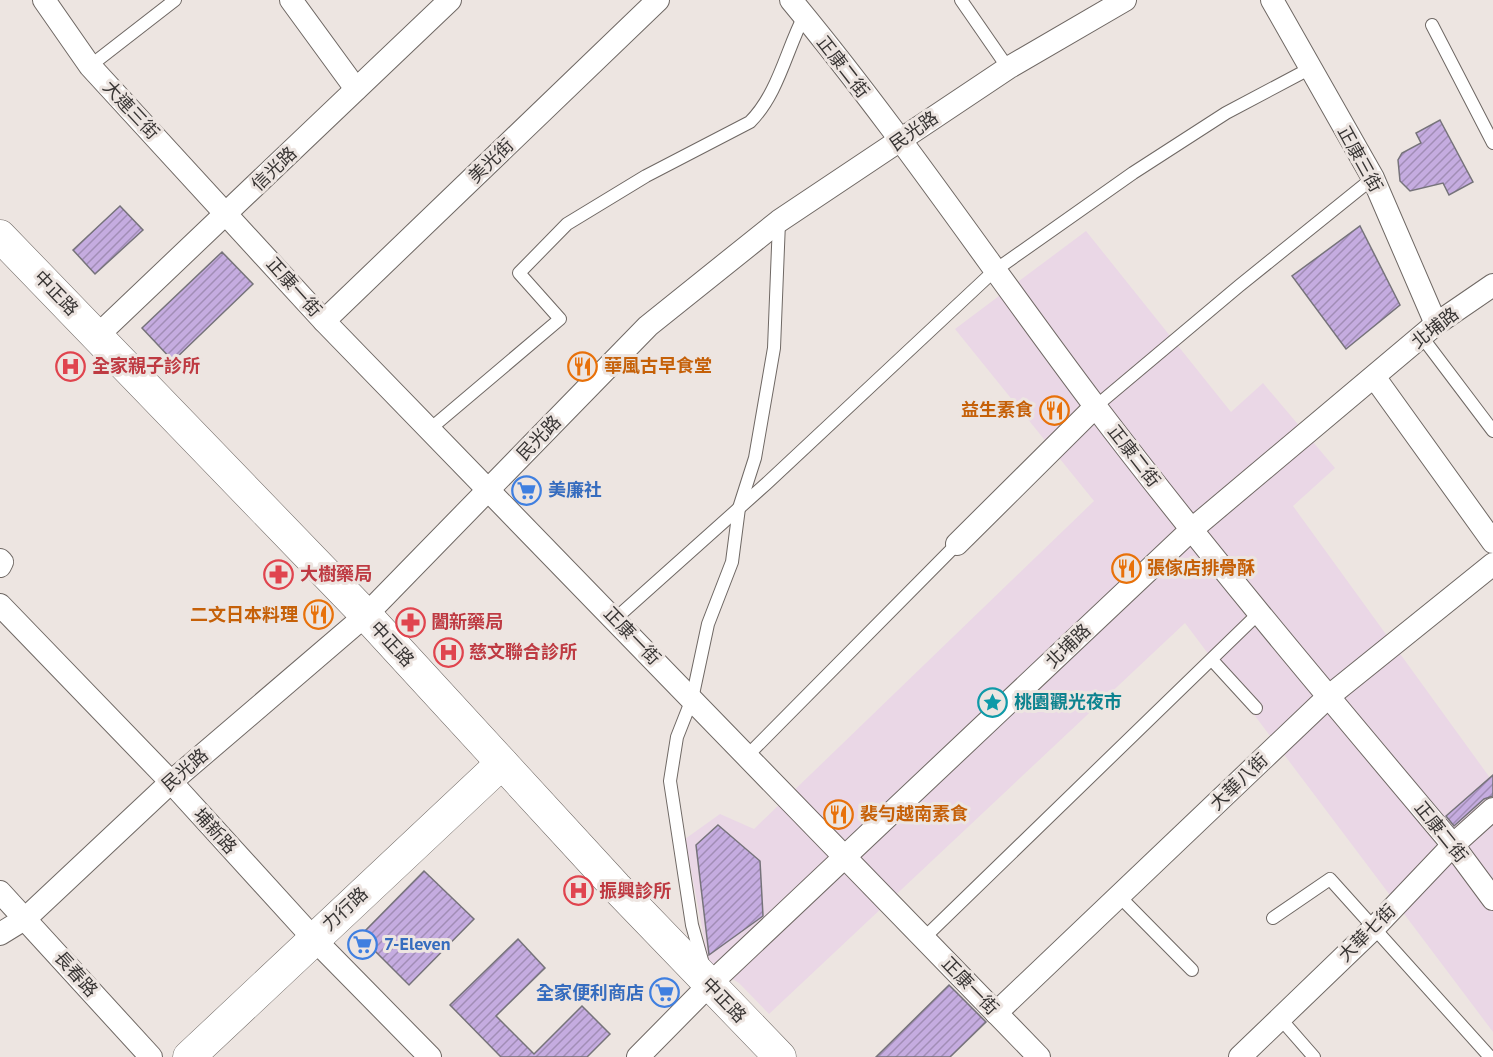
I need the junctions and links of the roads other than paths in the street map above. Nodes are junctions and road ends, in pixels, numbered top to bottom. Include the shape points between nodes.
1 (44, 0) edge
2 (175, 0) edge
3 (291, 0) edge
4 (450, 0) edge
5 (658, 0) edge
6 (961, 0) edge
7 (1272, 0) edge
8 (1114, 3) edge
9 (801, 5) edge
10 (1432, 25) dead end
11 (90, 66) junction
12 (1008, 68) junction
13 (1309, 69) junction
14 (356, 89) junction
15 (900, 141) junction
16 (1493, 143) edge
17 (1372, 178) junction
18 (228, 213) junction
19 (779, 221) junction
20 (0, 236) edge
21 (994, 271) junction
22 (1493, 285) edge
23 (324, 321) junction
24 (1429, 331) junction
25 (97, 336) junction
26 (1375, 378) junction
27 (1095, 407) junction
28 (430, 429) junction
29 (1493, 431) edge
30 (489, 489) junction
31 (740, 508) junction
32 (1191, 530) junction
33 (1493, 542) edge
34 (957, 544) joint
35 (1493, 564) edge
36 (0, 605) edge
37 (1259, 614) junction
38 (366, 615) junction
39 (615, 619) junction
40 (1212, 660) junction
41 (1328, 697) junction
42 (692, 699) junction
43 (1256, 708) dead end
44 (747, 756) junction
45 (502, 763) junction
46 (171, 782) junction
47 (1493, 809) edge
48 (1452, 845) junction
49 (845, 859) junction
50 (0, 892) edge
51 (1119, 896) junction
52 (1493, 899) edge
53 (26, 918) junction
54 (1273, 918) dead end
55 (1374, 928) junction
56 (0, 934) edge
57 (924, 938) junction
58 (314, 939) junction
59 (1192, 970) dead end
60 (709, 985) junction
61 (996, 1013) junction
62 (1280, 1017) junction
63 (151, 1057) edge
64 (189, 1057) edge
65 (430, 1057) edge
66 (638, 1057) edge
67 (780, 1057) edge
68 (1039, 1057) edge
69 (1240, 1057) edge
70 (1314, 1057) edge
71 (1490, 1057) edge

1 - 11 street, 大連三街
2 - 11 lane
3 - 14 street
4 - 14 street, 信光路
5 - 23 street, 美光街
6 - 12 lane
7 - 13 street, 正康三街
8 - 12 street, 民光路
9 - 15 street, 正康二街
9 - 28 lane via 763,109 750,122 646,176 567,224 519,273 560,319
10 - 16 lane
11 - 18 street, 大連三街
12 - 15 street, 民光路
13 - 17 street, 正康三街
13 - 21 lane via 1226,113
14 - 18 street, 信光路
15 - 19 street, 民光路
15 - 21 street, 正康二街
17 - 24 street, 正康三街
17 - 27 lane
18 - 23 street, 正康一街
18 - 25 street, 信光路
19 - 30 street, 民光路 via 648,326
19 - 31 lane via 774,348 755,458
20 - 25 street, 中正路
21 - 27 street, 正康二街
21 - 31 lane
22 - 24 street, 北埔路
23 - 28 street, 正康一街
24 - 26 street, 北埔路
24 - 29 lane
25 - 38 street, 中正路
26 - 32 street, 北埔路
26 - 33 street
27 - 32 street, 正康二街
27 - 34 street
28 - 30 street, 正康一街
30 - 38 street, 民光路
30 - 39 street, 正康一街
31 - 39 lane
31 - 42 lane via 732,562 708,624
32 - 37 street, 正康二街
32 - 49 street, 北埔路
34 - 44 lane
35 - 41 street, 大華八街
36 - 46 street, 埔新路
37 - 40 lane
37 - 41 street, 正康二街
38 - 45 street, 中正路
38 - 46 street, 民光路
39 - 42 street, 正康一街
40 - 43 lane
40 - 57 lane
41 - 48 street, 正康二街
41 - 51 street, 大華八街
42 - 44 street, 正康一街
42 - 60 lane via 677,737 670,782 692,925
44 - 49 street, 正康一街
45 - 58 street, 力行路
45 - 60 street, 中正路
46 - 53 street, 民光路
46 - 58 street, 埔新路
47 - 48 street, 大華七街
48 - 52 street, 正康二街
48 - 55 street, 大華七街
49 - 57 street, 正康一街
49 - 60 street, 北埔路
50 - 53 street, 長春路
51 - 59 lane
51 - 61 street, 大華八街
53 - 56 street, 民光路
53 - 63 street, 長春路
54 - 55 lane via 1330,879
55 - 62 street, 大華七街
55 - 71 lane
57 - 61 street, 正康一街
58 - 64 street, 力行路
58 - 65 street, 埔新路
60 - 66 street, 北埔路
60 - 67 street, 中正路
61 - 68 street, 正康一街
62 - 69 street, 大華七街
62 - 70 lane

